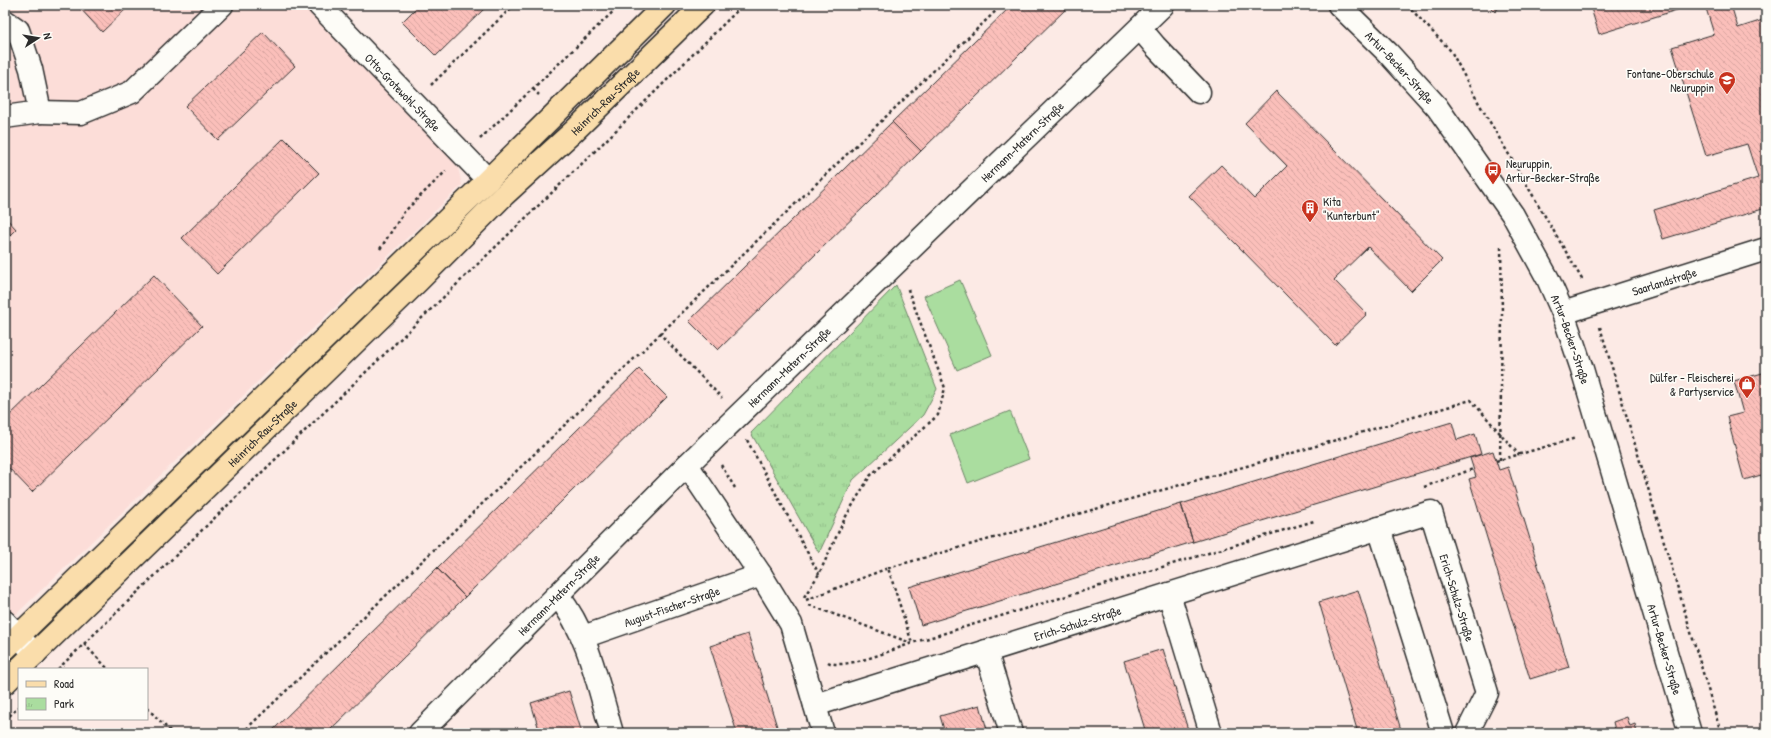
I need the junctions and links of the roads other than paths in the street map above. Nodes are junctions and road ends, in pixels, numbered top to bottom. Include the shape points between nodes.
1 (222, 5) edge
2 (319, 5) edge
3 (665, 5) edge
4 (703, 5) edge
5 (1163, 5) edge
6 (1339, 5) edge
7 (5, 21) edge
8 (1140, 28) junction
9 (1199, 92) dead end
10 (40, 112) junction
11 (5, 116) edge
12 (488, 180) junction
13 (504, 195) junction
14 (1766, 249) edge
15 (1563, 313) junction
16 (687, 465) junction
17 (1379, 528) junction
18 (761, 575) junction
19 (1169, 594) junction
20 (558, 596) junction
21 (9, 636) edge
22 (583, 637) junction
23 (986, 651) junction
24 (35, 654) junction
25 (20, 668) edge
26 (18, 670) edge
27 (5, 683) edge
28 (815, 705) junction
29 (420, 733) edge
30 (612, 733) edge
31 (823, 733) edge
32 (1011, 733) edge
33 (1211, 733) edge
34 (1443, 733) edge
35 (1467, 733) edge
36 (1690, 733) edge

1 - 10 street via 132,92 81,113
2 - 12 street, Otto-Grotewohl-Straße
3 - 12 main road, Heinrich-Rau-Straße
4 - 13 main road, Heinrich-Rau-Straße via 574,131
5 - 8 street, Hermann-Matern-Straße
6 - 15 street, Artur-Becker-Straße via 1388,53 1436,107 1472,155 1513,215 1548,279
7 - 10 street via 18,30 31,69
8 - 9 street
8 - 16 street, Hermann-Matern-Straße via 898,262 742,426
10 - 11 street
12 - 13 main road
12 - 21 main road, Heinrich-Rau-Straße
13 - 24 main road, Heinrich-Rau-Straße
14 - 15 street, Saarlandstraße
15 - 36 street, Artur-Becker-Straße via 1601,431
16 - 18 street
16 - 20 street, Hermann-Matern-Straße
17 - 19 street, Erich-Schulz-Straße
17 - 34 street
17 - 35 street, Erich-Schulz-Straße via 1431,512 1487,693
18 - 22 street, August-Fischer-Straße
18 - 28 street via 791,624
19 - 23 street, Erich-Schulz-Straße
19 - 33 street
20 - 22 street via 570,611
20 - 29 street, Hermann-Matern-Straße
21 - 24 street
22 - 30 street
23 - 28 street, Erich-Schulz-Straße
23 - 32 street
24 - 25 main road, Heinrich-Rau-Straße
26 - 27 main road, Heinrich-Rau-Straße
28 - 31 street

